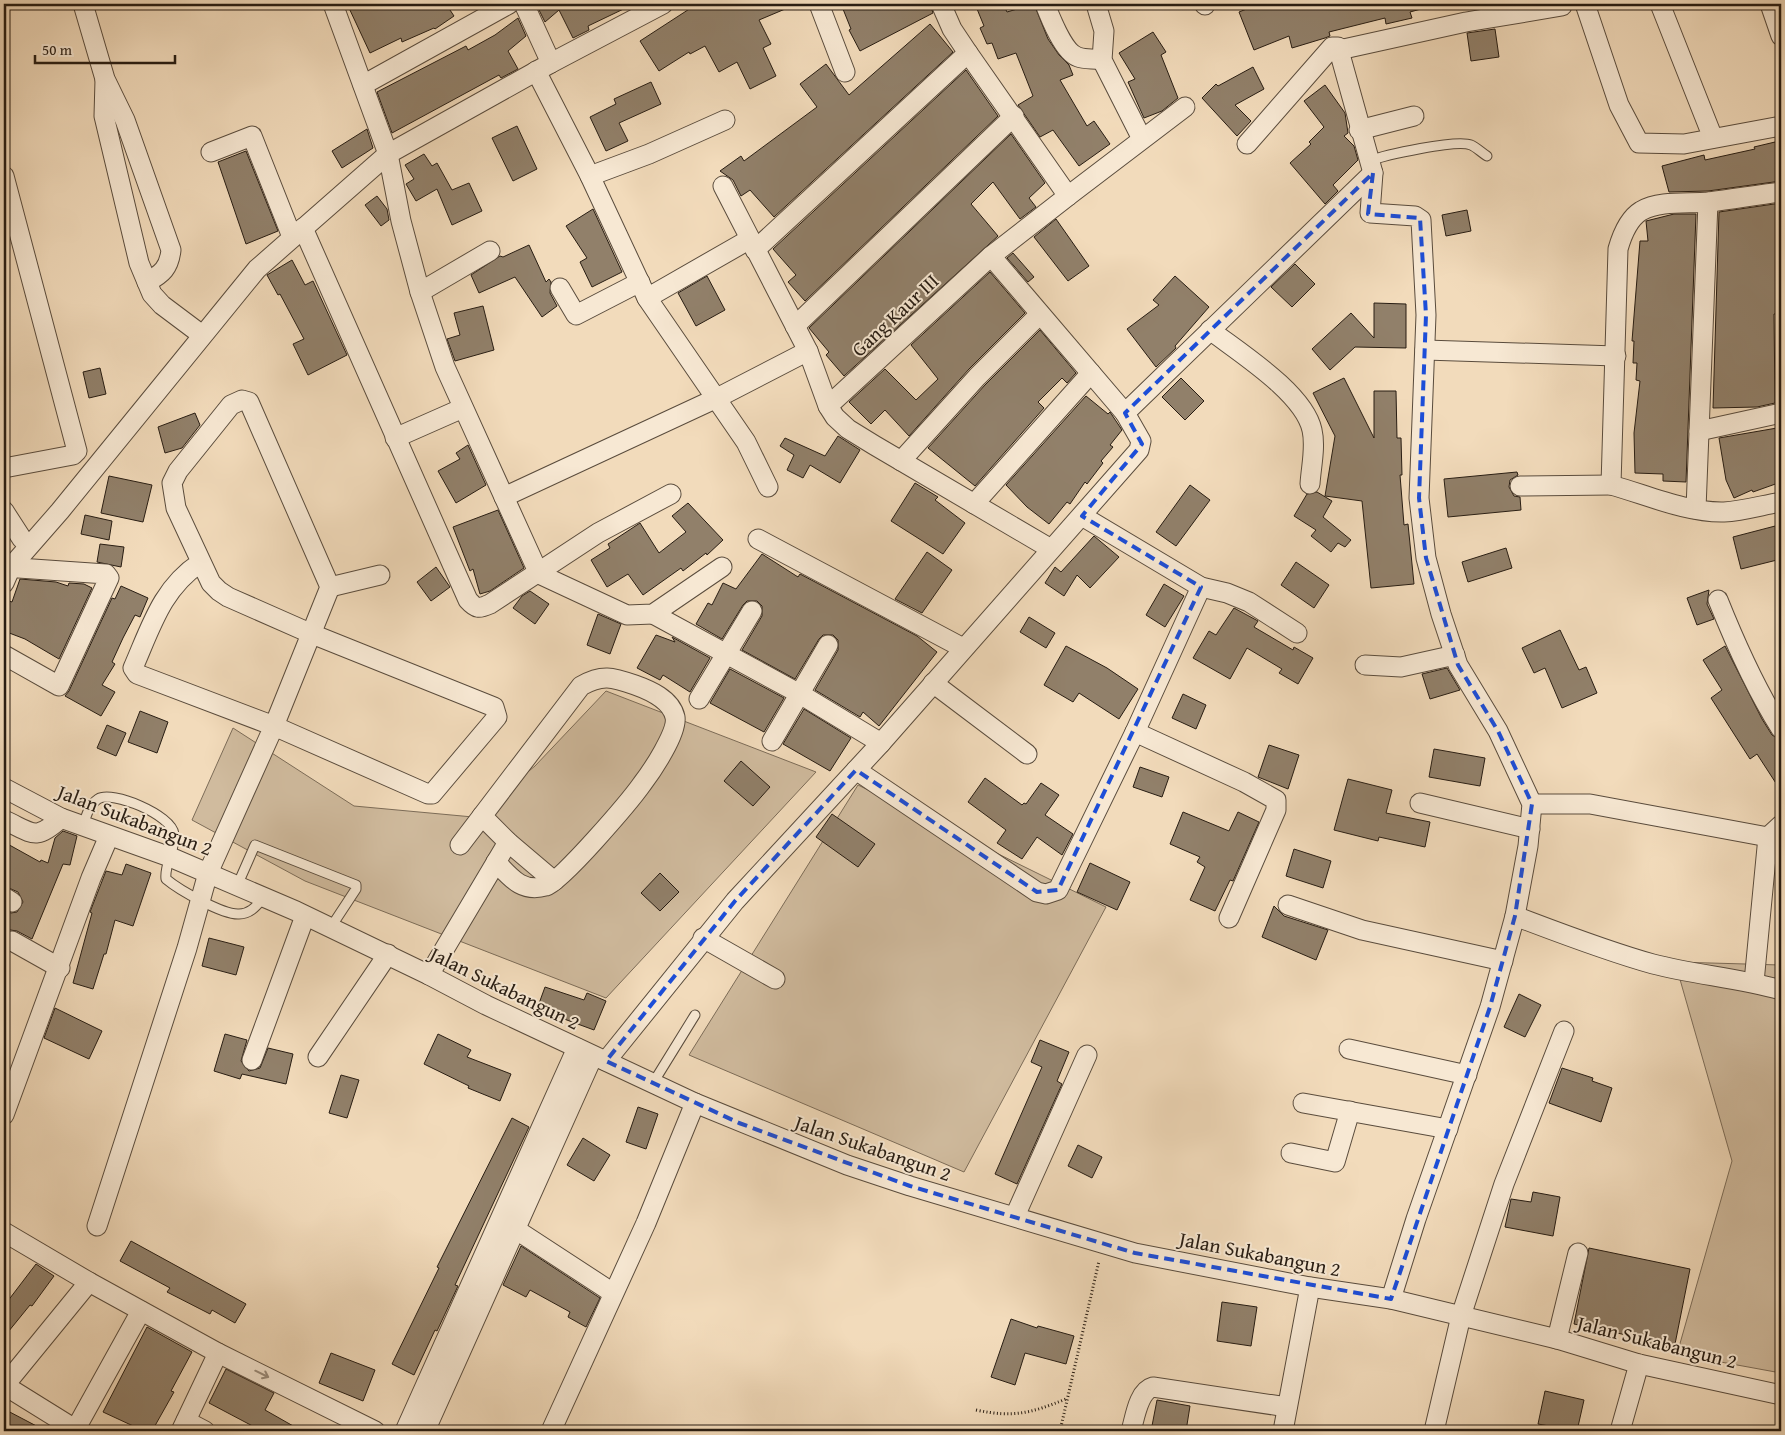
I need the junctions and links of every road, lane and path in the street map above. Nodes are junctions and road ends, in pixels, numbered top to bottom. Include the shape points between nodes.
1 (83, 4) edge
2 (333, 4) edge
3 (509, 4) edge
4 (524, 4) edge
5 (663, 4) edge
6 (819, 4) edge
7 (941, 4) edge
8 (1045, 4) edge
9 (1096, 4) edge
10 (1585, 4) edge
11 (1660, 4) edge
12 (1770, 4) edge
13 (1562, 6) dead end
14 (1781, 36) edge
15 (1339, 50) junction
16 (968, 52) junction
17 (1102, 60) junction
18 (544, 67) junction
19 (846, 72) dead end
20 (106, 79) junction
21 (363, 85) junction
22 (1185, 107) dead end
23 (1014, 116) junction
24 (1414, 116) dead end
25 (725, 120) dead end
26 (1781, 126) edge
27 (1359, 130) junction
28 (1714, 138) junction
29 (1142, 139) junction
30 (1247, 144) dead end
31 (212, 152) dead end
32 (388, 154) junction
33 (1487, 156) dead end
34 (1371, 167) junction
35 (4, 176) edge
36 (590, 176) junction
37 (723, 186) dead end
38 (1781, 192) edge
39 (1068, 196) junction
40 (1708, 202) junction
41 (9, 218) edge
42 (297, 233) junction
43 (753, 244) junction
44 (490, 251) dead end
45 (992, 256) junction
46 (147, 282) junction
47 (560, 288) dead end
48 (643, 290) junction
49 (420, 292) junction
50 (1040, 314) junction
51 (795, 326) junction
52 (1210, 330) junction
53 (202, 335) junction
54 (1425, 350) junction
55 (808, 351) junction
56 (1616, 356) junction
57 (1091, 373) junction
58 (717, 398) junction
59 (828, 406) junction
60 (464, 408) junction
61 (1125, 413) junction
62 (1781, 413) edge
63 (1699, 431) junction
64 (395, 438) junction
65 (901, 461) junction
66 (4, 468) edge
67 (1310, 484) dead end
68 (1611, 485) junction
69 (1520, 486) dead end
70 (768, 487) dead end
71 (671, 494) dead end
72 (504, 497) junction
73 (1781, 502) edge
74 (974, 504) junction
75 (1696, 509) junction
76 (4, 511) edge
77 (1082, 516) junction
78 (20, 539) edge
79 (758, 539) dead end
80 (1051, 549) junction
81 (200, 563) junction
82 (722, 567) dead end
83 (6, 572) edge
84 (539, 574) junction
85 (380, 575) dead end
86 (330, 587) junction
87 (1201, 588) junction
88 (1718, 600) dead end
89 (752, 611) dead end
90 (653, 614) junction
91 (1297, 633) dead end
92 (312, 634) junction
93 (828, 645) dead end
94 (963, 648) junction
95 (725, 654) junction
96 (4, 655) edge
97 (1455, 655) junction
98 (1364, 665) dead end
99 (932, 683) junction
100 (800, 694) junction
101 (699, 699) dead end
102 (274, 726) junction
103 (1781, 729) edge
104 (1135, 732) junction
105 (772, 741) dead end
106 (881, 743) junction
107 (1027, 754) dead end
108 (856, 770) junction
109 (8, 790) edge
110 (1420, 803) dead end
111 (1532, 804) junction
112 (4, 816) edge
113 (482, 816) junction
114 (61, 818) junction
115 (4, 820) edge
116 (83, 826) junction
117 (1530, 830) junction
118 (1775, 831) edge
119 (110, 836) junction
120 (508, 842) junction
121 (460, 845) dead end
122 (170, 857) junction
123 (496, 862) junction
124 (208, 873) junction
125 (554, 881) junction
126 (237, 886) junction
127 (264, 897) junction
128 (200, 900) junction
129 (1288, 905) dead end
130 (306, 916) junction
131 (1515, 916) junction
132 (1229, 918) dead end
133 (331, 928) junction
134 (703, 938) junction
135 (12, 941) dead end
136 (388, 954) junction
137 (1503, 961) junction
138 (60, 968) junction
139 (429, 975) junction
140 (775, 979) dead end
141 (1754, 982) junction
142 (1781, 990) edge
143 (695, 1016) dead end
144 (1564, 1031) dead end
145 (1349, 1049) dead end
146 (592, 1055) junction
147 (1087, 1055) dead end
148 (318, 1057) dead end
149 (252, 1060) dead end
150 (1467, 1075) junction
151 (653, 1083) junction
152 (695, 1103) junction
153 (1303, 1103) dead end
154 (1350, 1111) junction
155 (4, 1115) edge
156 (1448, 1129) junction
157 (1291, 1153) dead end
158 (1015, 1216) junction
159 (97, 1226) dead end
160 (515, 1229) junction
161 (7, 1240) edge
162 (1103, 1243) junction
163 (1578, 1253) dead end
164 (89, 1282) junction
165 (1310, 1287) junction
166 (614, 1293) junction
167 (1391, 1299) junction
168 (141, 1311) junction
169 (1462, 1316) junction
170 (1557, 1339) junction
171 (218, 1353) junction
172 (1639, 1364) junction
173 (4, 1385) edge
174 (1781, 1395) edge
175 (1066, 1398) junction
176 (1287, 1406) junction
177 (976, 1410) dead end
178 (184, 1426) edge
179 (77, 1430) edge
180 (205, 1431) edge
181 (376, 1431) edge
182 (405, 1431) edge
183 (425, 1431) edge
184 (551, 1431) edge
185 (1060, 1431) edge
186 (1132, 1431) edge
187 (1283, 1431) edge
188 (1434, 1431) edge
189 (1620, 1431) edge

1 - 20 street
2 - 21 street
3 - 21 street
4 - 18 street
5 - 18 street
6 - 19 street
7 - 16 street
8 - 17 street via 1051,22 1071,53
9 - 17 street via 1104,32
10 - 28 street via 1619,105 1637,142 1684,144
11 - 28 street
12 - 14 street
13 - 15 street via 1466,22
15 - 27 street
15 - 30 street via 1332,47
16 - 23 street
16 - 43 street
17 - 29 street
18 - 32 street
18 - 36 street
20 - 46 street via 104,116 139,263
20 - 46 street via 125,120 171,250 168,266
21 - 32 street
22 - 29 street, Gang Kaur III
23 - 39 street
23 - 51 street
24 - 27 street
25 - 36 street
26 - 28 street
27 - 34 street
29 - 39 street, Gang Kaur III
31 - 42 street via 252,136
32 - 42 street
32 - 49 street
33 - 34 lane via 1470,144 1449,145 1385,155
34 - 52 street
34 - 54 street via 1370,214 1415,216 1421,220
35 - 41 street
36 - 48 street
37 - 43 street
38 - 40 street
39 - 45 street, Gang Kaur III
40 - 56 street via 1666,204 1646,209 1639,212 1623,231 1618,249
40 - 63 street
41 - 66 street via 77,451 73,455
42 - 53 street via 257,269
42 - 64 street
43 - 48 street
43 - 51 street
44 - 49 street
45 - 50 street
45 - 59 street, Gang Kaur III
46 - 53 street via 162,305
47 - 48 street via 576,315
48 - 58 street
49 - 60 street via 445,367
50 - 57 street
50 - 65 street
51 - 55 street
52 - 61 street
52 - 67 street via 1280,386 1308,419 1313,442
53 - 78 street via 60,511
54 - 56 street
54 - 97 street via 1419,498 1426,558
55 - 58 street
55 - 59 street
56 - 68 street
57 - 61 street
57 - 74 street
58 - 70 street via 746,442
58 - 72 street
59 - 65 street via 848,429
60 - 64 street
60 - 72 street
61 - 77 street via 1141,441 1140,447
62 - 63 street
63 - 75 street
64 - 84 street via 474,607 479,609 490,604
65 - 74 street
68 - 69 street
68 - 75 street
71 - 84 street via 598,533
72 - 84 street
73 - 75 street via 1724,512
74 - 80 street
76 - 78 street
77 - 80 street
77 - 87 street
78 - 83 street
79 - 94 street
80 - 94 street
81 - 86 street via 176,508 172,483 178,471 230,407 245,400 249,402
81 - 92 street via 218,592
81 - 102 street via 174,583 157,612 134,672
82 - 90 street
83 - 96 street via 106,574 108,578 59,686
84 - 90 street via 628,615
85 - 86 street
86 - 92 street
87 - 91 street via 1249,602
87 - 104 street
88 - 103 street via 1752,678
89 - 95 street
90 - 95 street
92 - 102 street
92 - 102 street via 494,707 497,717 430,794
93 - 100 street
94 - 99 street
95 - 100 street
95 - 101 street
97 - 98 street via 1401,667
97 - 111 street via 1498,731
99 - 106 street
99 - 107 street
100 - 105 street
100 - 106 street
102 - 124 street
104 - 108 street via 1058,890 1046,894 1037,892
104 - 132 street via 1276,800 1276,810
106 - 108 street
108 - 134 street
109 - 112 street
109 - 114 street, Jalan Sukabangun 2
110 - 117 street
111 - 117 street
111 - 118 street via 1590,804
113 - 120 street
113 - 121 street
113 - 125 street via 581,686 602,677 618,679 651,691 667,703 675,724 642,785
114 - 115 street via 45,832 34,834
114 - 116 street, Jalan Sukabangun 2
116 - 119 street, Jalan Sukabangun 2
116 - 122 lane via 91,805 99,798 111,797 156,812 168,821 174,833
117 - 131 street
118 - 141 street
119 - 122 street, Jalan Sukabangun 2
119 - 138 street via 91,878
120 - 123 street
120 - 125 street
122 - 124 street, Jalan Sukabangun 2
122 - 128 lane via 165,870 166,879
123 - 125 street via 518,885 533,888 548,886
123 - 139 street
124 - 126 street, Jalan Sukabangun 2
124 - 128 street
126 - 127 street, Jalan Sukabangun 2
126 - 133 lane via 255,845 356,885
127 - 128 lane via 250,912 239,914
127 - 130 street, Jalan Sukabangun 2
128 - 159 street
129 - 137 street via 1362,930
130 - 133 street, Jalan Sukabangun 2
130 - 149 street
131 - 137 street
131 - 141 street via 1652,963 1715,978
133 - 136 street, Jalan Sukabangun 2
134 - 140 street
134 - 146 street
135 - 138 street
136 - 139 street, Jalan Sukabangun 2
136 - 148 street
137 - 150 street
138 - 155 street
139 - 146 street, Jalan Sukabangun 2
141 - 142 street
143 - 151 lane
144 - 169 street via 1504,1184
145 - 150 street
146 - 151 street, Jalan Sukabangun 2
146 - 160 street
146 - 182 street
147 - 158 street
150 - 156 street
151 - 152 street, Jalan Sukabangun 2
152 - 158 street, Jalan Sukabangun 2 via 847,1165
152 - 166 street
153 - 154 street
154 - 156 street
154 - 157 street via 1335,1162
156 - 167 street
158 - 162 street, Jalan Sukabangun 2
160 - 166 street
160 - 183 street
161 - 164 street
162 - 165 street, Jalan Sukabangun 2 via 1135,1253
162 - 175 path
163 - 170 street
164 - 168 street
164 - 173 street
165 - 167 street, Jalan Sukabangun 2
165 - 176 street
166 - 184 street
167 - 169 street, Jalan Sukabangun 2
168 - 171 street
168 - 179 street
169 - 170 street, Jalan Sukabangun 2
169 - 188 street
170 - 172 street, Jalan Sukabangun 2
171 - 178 street
171 -> 181 street
172 - 174 street, Jalan Sukabangun 2
172 - 189 street
173 - 179 street
175 - 177 path via 1031,1413 996,1414
175 - 185 path
176 - 186 street via 1153,1387 1142,1394
176 - 187 street
178 - 180 street

